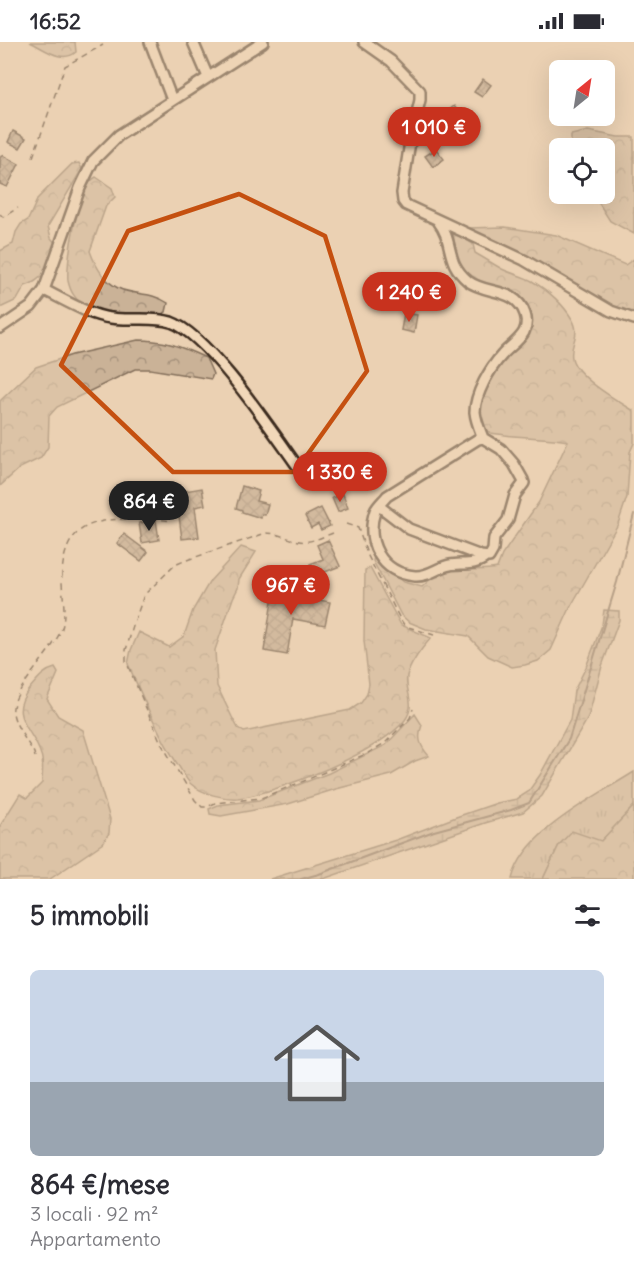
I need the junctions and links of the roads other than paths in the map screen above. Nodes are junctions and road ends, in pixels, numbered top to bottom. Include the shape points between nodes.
1 (150, 42) edge
2 (193, 42) edge
3 (263, 42) edge
4 (364, 42) edge
5 (208, 77) junction
6 (172, 100) junction
7 (438, 221) junction
8 (44, 290) junction
9 (634, 319) edge
10 (0, 328) edge
11 (483, 438) junction
12 (308, 481) dead end
13 (379, 506) junction
14 (486, 557) junction

1 - 6 street
2 - 5 street
3 - 5 street
4 - 7 street via 391,61 420,91 402,198 406,205
5 - 6 street
6 - 8 street via 119,135 93,161
7 - 9 street via 524,260 611,311
7 - 11 street via 459,273 478,287 508,295 526,315 525,331 500,357 478,398 476,421
8 - 10 street via 23,313
8 - 12 street via 102,317 170,322 191,334 242,392
11 - 13 street via 387,496
11 - 14 street via 501,449 524,483 515,495 508,520 494,538 492,555
13 - 14 street via 409,529
13 - 14 street via 374,522 375,549 379,558 396,569 422,576

